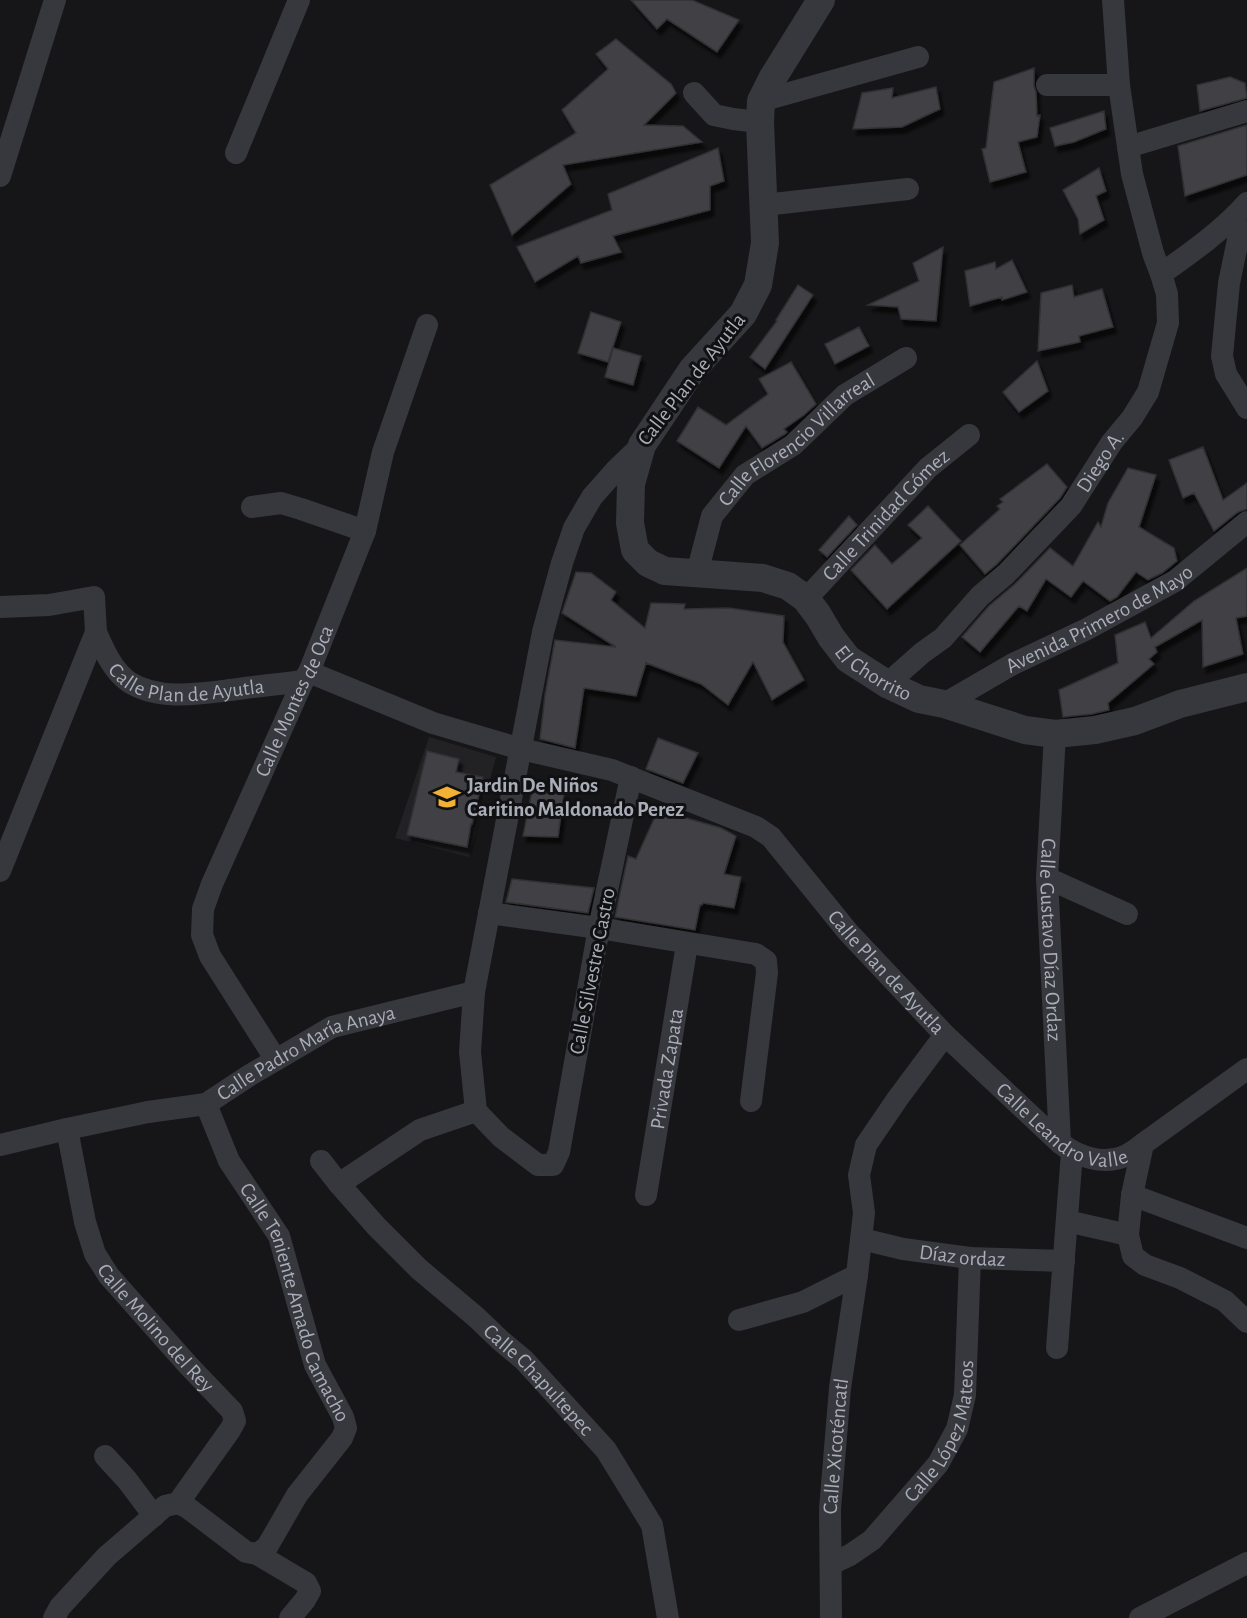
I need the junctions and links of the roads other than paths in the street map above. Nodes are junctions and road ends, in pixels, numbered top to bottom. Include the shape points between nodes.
1 (55, 0) edge
2 (299, 0) edge
3 (821, 0) edge
4 (1113, 0) edge
5 (918, 57) dead end
6 (1047, 85) dead end
7 (1119, 86) junction
8 (694, 93) dead end
9 (761, 111) junction
10 (1247, 111) edge
11 (1128, 147) junction
12 (236, 153) dead end
13 (0, 176) edge
14 (908, 189) dead end
15 (764, 205) junction
16 (1241, 210) edge
17 (1161, 274) junction
18 (427, 325) dead end
19 (906, 358) dead end
20 (1247, 408) edge
21 (969, 435) dead end
22 (642, 445) junction
23 (252, 507) dead end
24 (1247, 522) edge
25 (365, 531) junction
26 (1237, 537) edge
27 (697, 573) junction
28 (806, 599) junction
29 (0, 607) edge
30 (96, 632) junction
31 (306, 676) junction
32 (887, 684) junction
33 (1247, 687) edge
34 (944, 704) junction
35 (1055, 735) junction
36 (521, 749) junction
37 (631, 777) junction
38 (0, 871) edge
39 (1047, 878) junction
40 (489, 913) junction
41 (1127, 914) dead end
42 (599, 928) junction
43 (687, 944) junction
44 (474, 992) junction
45 (945, 1035) junction
46 (276, 1060) junction
47 (1247, 1069) edge
48 (751, 1101) dead end
49 (206, 1104) junction
50 (476, 1111) junction
51 (68, 1129) junction
52 (1143, 1144) junction
53 (0, 1145) edge
54 (1066, 1147) junction
55 (321, 1161) dead end
56 (339, 1184) junction
57 (645, 1195) dead end
58 (1132, 1195) junction
59 (1067, 1221) junction
60 (1128, 1235) junction
61 (1247, 1238) edge
62 (862, 1239) junction
63 (970, 1258) junction
64 (1064, 1261) junction
65 (857, 1275) junction
66 (739, 1320) dead end
67 (1247, 1322) edge
68 (1057, 1348) dead end
69 (105, 1456) dead end
70 (178, 1503) junction
71 (154, 1515) junction
72 (257, 1554) junction
73 (1247, 1563) edge
74 (831, 1564) junction
75 (54, 1618) edge
76 (290, 1618) edge
77 (668, 1618) edge
78 (831, 1618) edge
79 (1140, 1618) edge

1 - 13 street
2 - 12 street
3 - 9 street via 772,79
4 - 7 street, Diego A.
5 - 9 street
6 - 7 street
7 - 11 street, Diego A.
8 - 9 street via 714,115 733,119
9 - 15 street, Calle Plan de Ayutla
10 - 11 street
11 - 17 street, Diego A.
14 - 15 street
15 - 22 street, Calle Plan de Ayutla via 765,243 758,285 742,314 692,370
16 - 17 street via 1205,243
16 - 20 street via 1222,356 1226,374
17 - 32 street, Diego A. via 1167,294 1168,323 1148,392 1132,418 1071,506 943,638
18 - 25 street, Calle Montes de Oca via 383,452
19 - 27 street, Calle Florencio Villarreal via 845,395 793,445 745,475 712,516
21 - 28 street, Calle Trinidad Gómez via 928,468
22 - 27 street, El Chorrito via 631,484 630,524 636,550 648,563 665,571
22 - 36 street, Calle Plan de Ayutla via 592,497 574,528 543,632
23 - 25 street via 280,503
24 - 26 street, Avenida Primero de Mayo
25 - 31 street, Calle Montes de Oca
26 - 34 street, Avenida Primero de Mayo via 1175,581
27 - 28 street, El Chorrito via 763,578 788,586
28 - 32 street, El Chorrito via 848,659
29 - 30 street via 49,605 93,597
30 - 31 street, Calle Plan de Ayutla via 112,665 129,682 151,691 174,695 202,693
30 - 38 street
31 - 36 street, Calle Plan de Ayutla via 433,723
31 - 46 street, Calle Montes de Oca via 203,909 202,935 210,956
32 - 34 street, El Chorrito via 919,699
33 - 35 street, El Chorrito via 1180,704 1135,721
34 - 35 street, El Chorrito via 1024,730
35 - 39 street, Calle Gustavo Díaz Ordaz
36 - 37 street, Calle Plan de Ayutla
36 - 40 street, Calle Plan de Ayutla
37 - 42 street, Calle Silvestre Castro
37 - 45 street, Calle Plan de Ayutla via 756,827 771,837 848,932
39 - 41 street
39 - 54 street, Calle Gustavo Díaz Ordaz
40 - 42 street
40 - 44 street, Calle Plan de Ayutla
42 - 43 street
42 - 50 street, Calle Silvestre Castro via 559,1152 553,1165 538,1164 501,1137
43 - 48 street via 756,954 766,961
43 - 57 street, Privada Zapata
44 - 46 street, Calle Padro María Anaya via 332,1027
44 - 50 street, Calle Plan de Ayutla via 470,1052
45 - 54 street, Calle Leandro Valle
45 - 62 street, Calle Plan de Ayutla via 866,1145 859,1175 864,1213
46 - 49 street, Calle Padro María Anaya
47 - 52 street, Calle Leandro Valle
49 - 51 street, Calle Padro María Anaya
49 - 72 street, Calle Teniente Amado Camacho via 229,1161 279,1236 315,1365 346,1428 297,1495 267,1546
50 - 56 street via 420,1130
51 - 53 street, Calle Padro María Anaya
51 - 70 street, Calle Molino del Rey via 85,1222 95,1254 116,1283 232,1411 235,1421
52 - 54 street, Calle Leandro Valle via 1109,1160 1090,1158
52 - 58 street
54 - 59 street, Calle Gustavo Díaz Ordaz
55 - 56 street, Calle Chapultepec
56 - 77 street, Calle Chapultepec via 419,1269 524,1360 606,1450 652,1525
58 - 60 street
58 - 61 street
59 - 60 street
59 - 64 street, Calle Gustavo Díaz Ordaz
60 - 67 street via 1133,1256 1145,1265 1225,1301
62 - 63 street, Díaz ordaz
62 - 65 street, Calle Plan de Ayutla
63 - 64 street, Díaz ordaz
63 - 74 street, Calle López Mateos via 965,1395 957,1429 938,1464 872,1540
64 - 68 street, Calle Gustavo Díaz Ordaz
65 - 66 street via 803,1302
65 - 74 street, Calle Xicoténcatl via 840,1388 830,1509
69 - 71 street
70 - 71 street via 165,1506
70 - 72 street via 246,1552
71 - 75 street via 108,1556
72 - 76 street via 306,1583 310,1591
73 - 79 street
74 - 78 street, Calle Xicoténcatl

